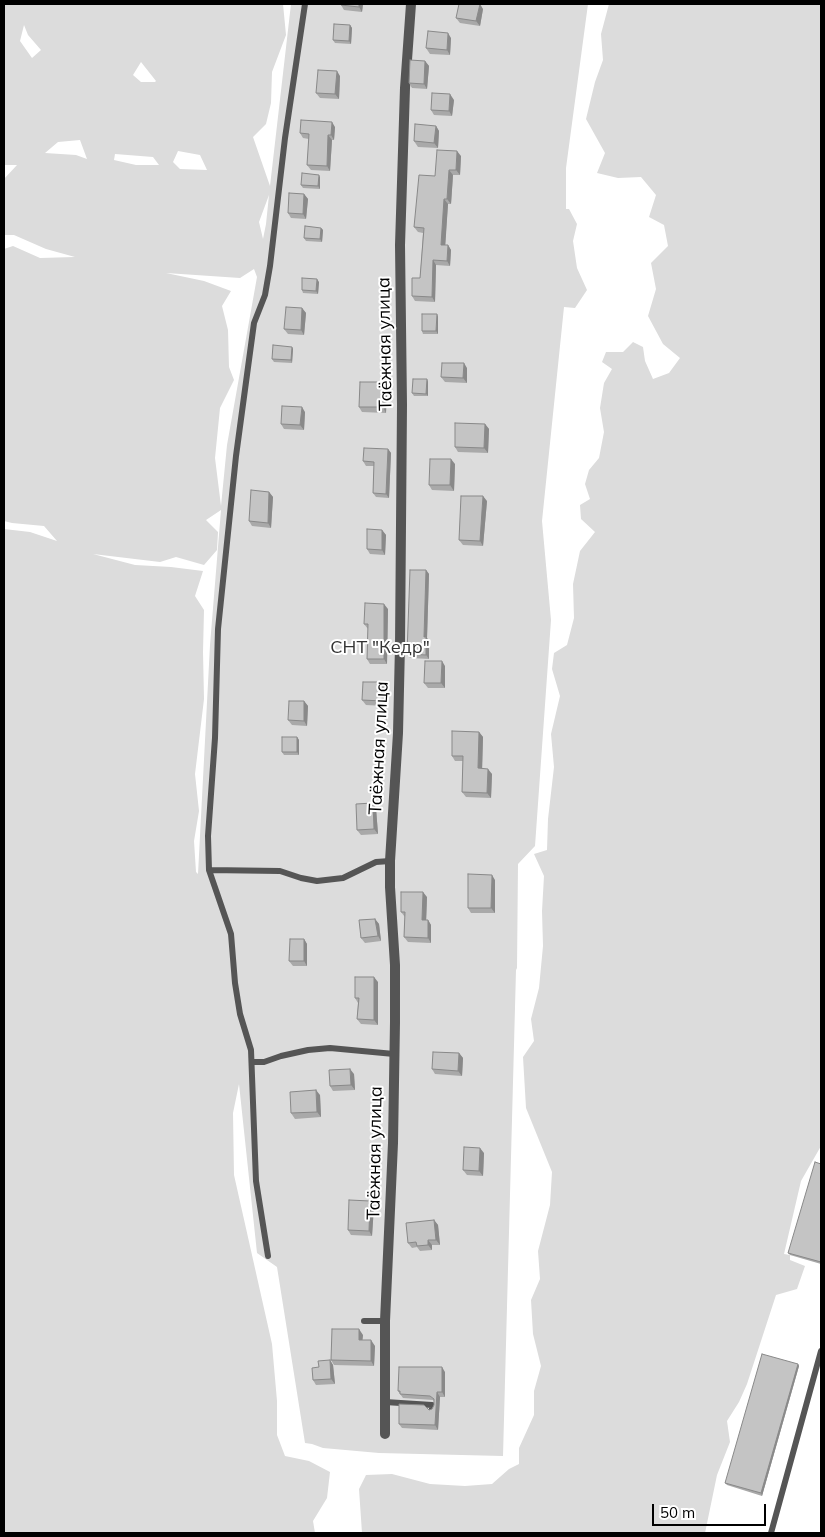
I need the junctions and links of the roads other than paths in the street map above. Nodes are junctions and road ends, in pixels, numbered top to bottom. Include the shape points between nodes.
1 (306, 4) edge
2 (411, 4) edge
3 (390, 861) junction
4 (209, 870) junction
5 (394, 1054) junction
6 (252, 1062) junction
7 (268, 1256) dead end
8 (364, 1320) dead end
9 (385, 1320) junction
10 (821, 1351) edge
11 (385, 1402) junction
12 (432, 1409) edge
13 (385, 1434) dead end
14 (771, 1533) edge

1 - 4 lane via 285,138 270,266 254,323 236,456 218,629
2 - 3 street, Таёжная улица via 400,245 399,694
3 - 4 lane via 376,862 343,878 317,881 280,871
3 - 5 street, Таёжная улица via 395,965
4 - 6 lane via 231,934 240,1014
5 - 6 lane via 330,1048
5 - 9 street, Таёжная улица
6 - 7 lane via 256,1181
8 - 9 lane
9 - 11 street, Таёжная улица
10 - 14 lane
11 - 12 lane via 432,1405
11 - 13 street, Таёжная улица

